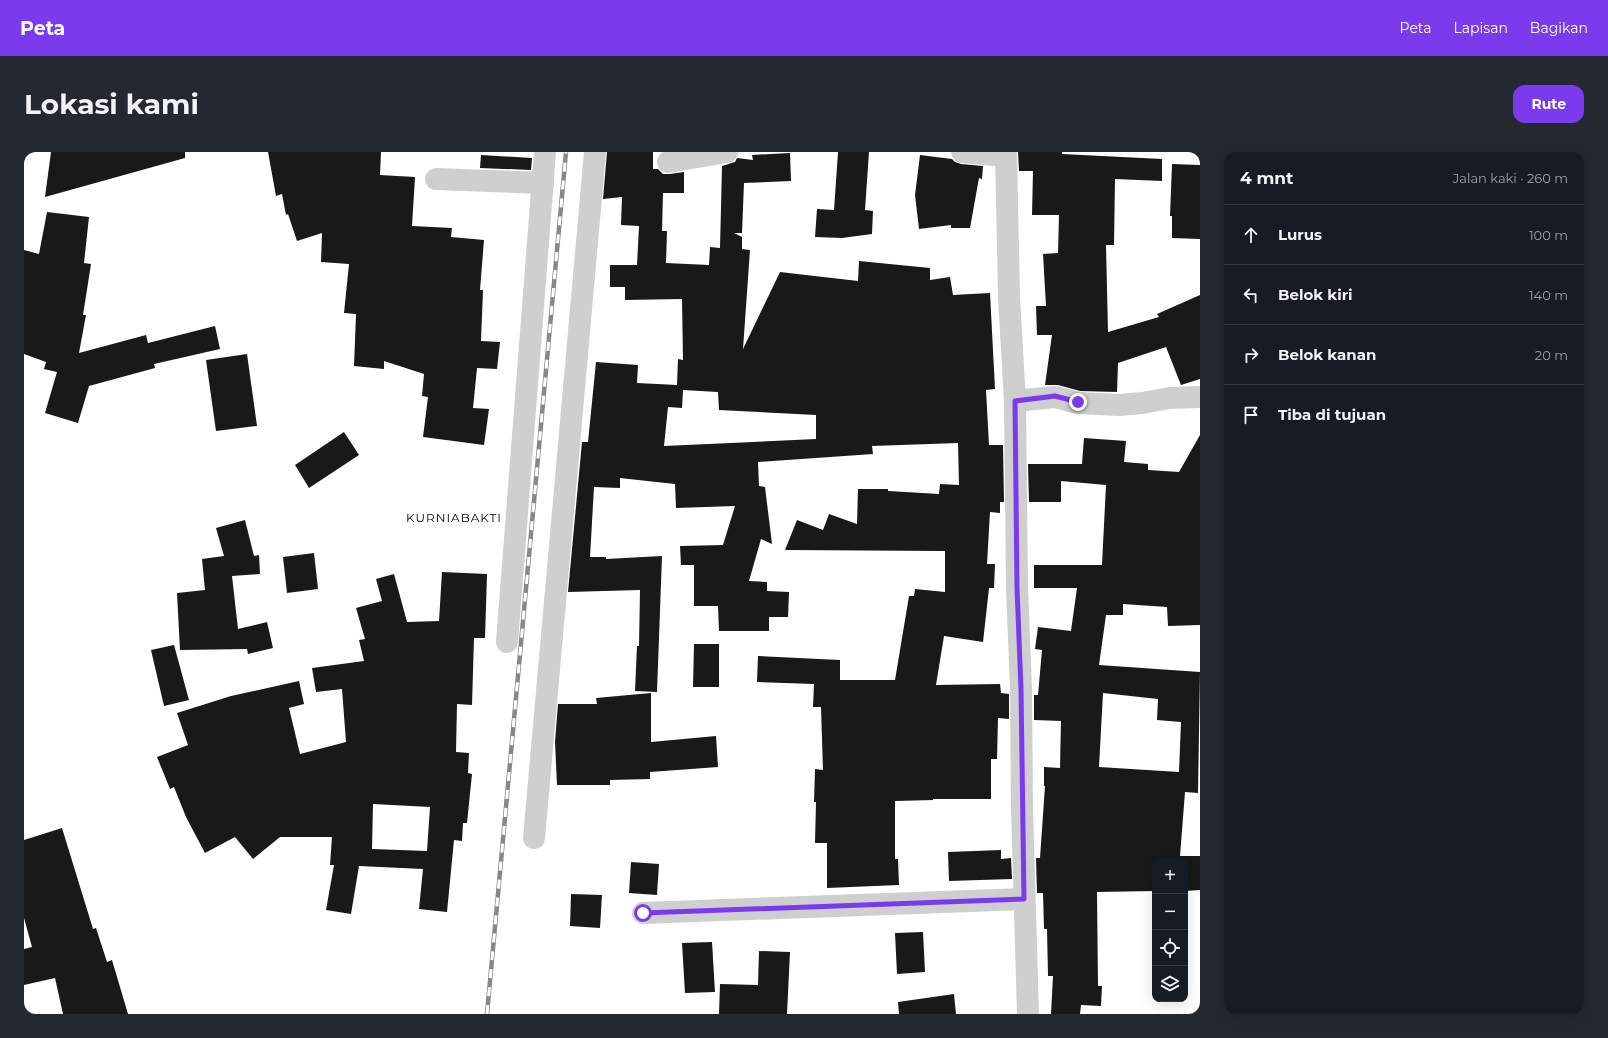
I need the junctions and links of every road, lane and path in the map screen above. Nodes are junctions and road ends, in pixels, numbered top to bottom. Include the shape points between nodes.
1 (545, 152) edge
2 (596, 152) edge
3 (727, 152) edge
4 (962, 152) edge
5 (1006, 154) edge
6 (668, 162) dead end
7 (436, 179) dead end
8 (543, 183) junction
9 (1200, 397) edge
10 (1015, 401) junction
11 (507, 642) dead end
12 (534, 838) dead end
13 (1024, 899) junction
14 (643, 913) dead end
15 (1028, 1014) edge

1 - 8 street
2 - 12 street
3 - 6 street
4 - 5 street
5 - 10 street via 1009,297
7 - 8 street
8 - 11 street
9 - 10 street via 1119,405 1078,402 1055,396
10 - 13 street
13 - 14 street
13 - 15 street

